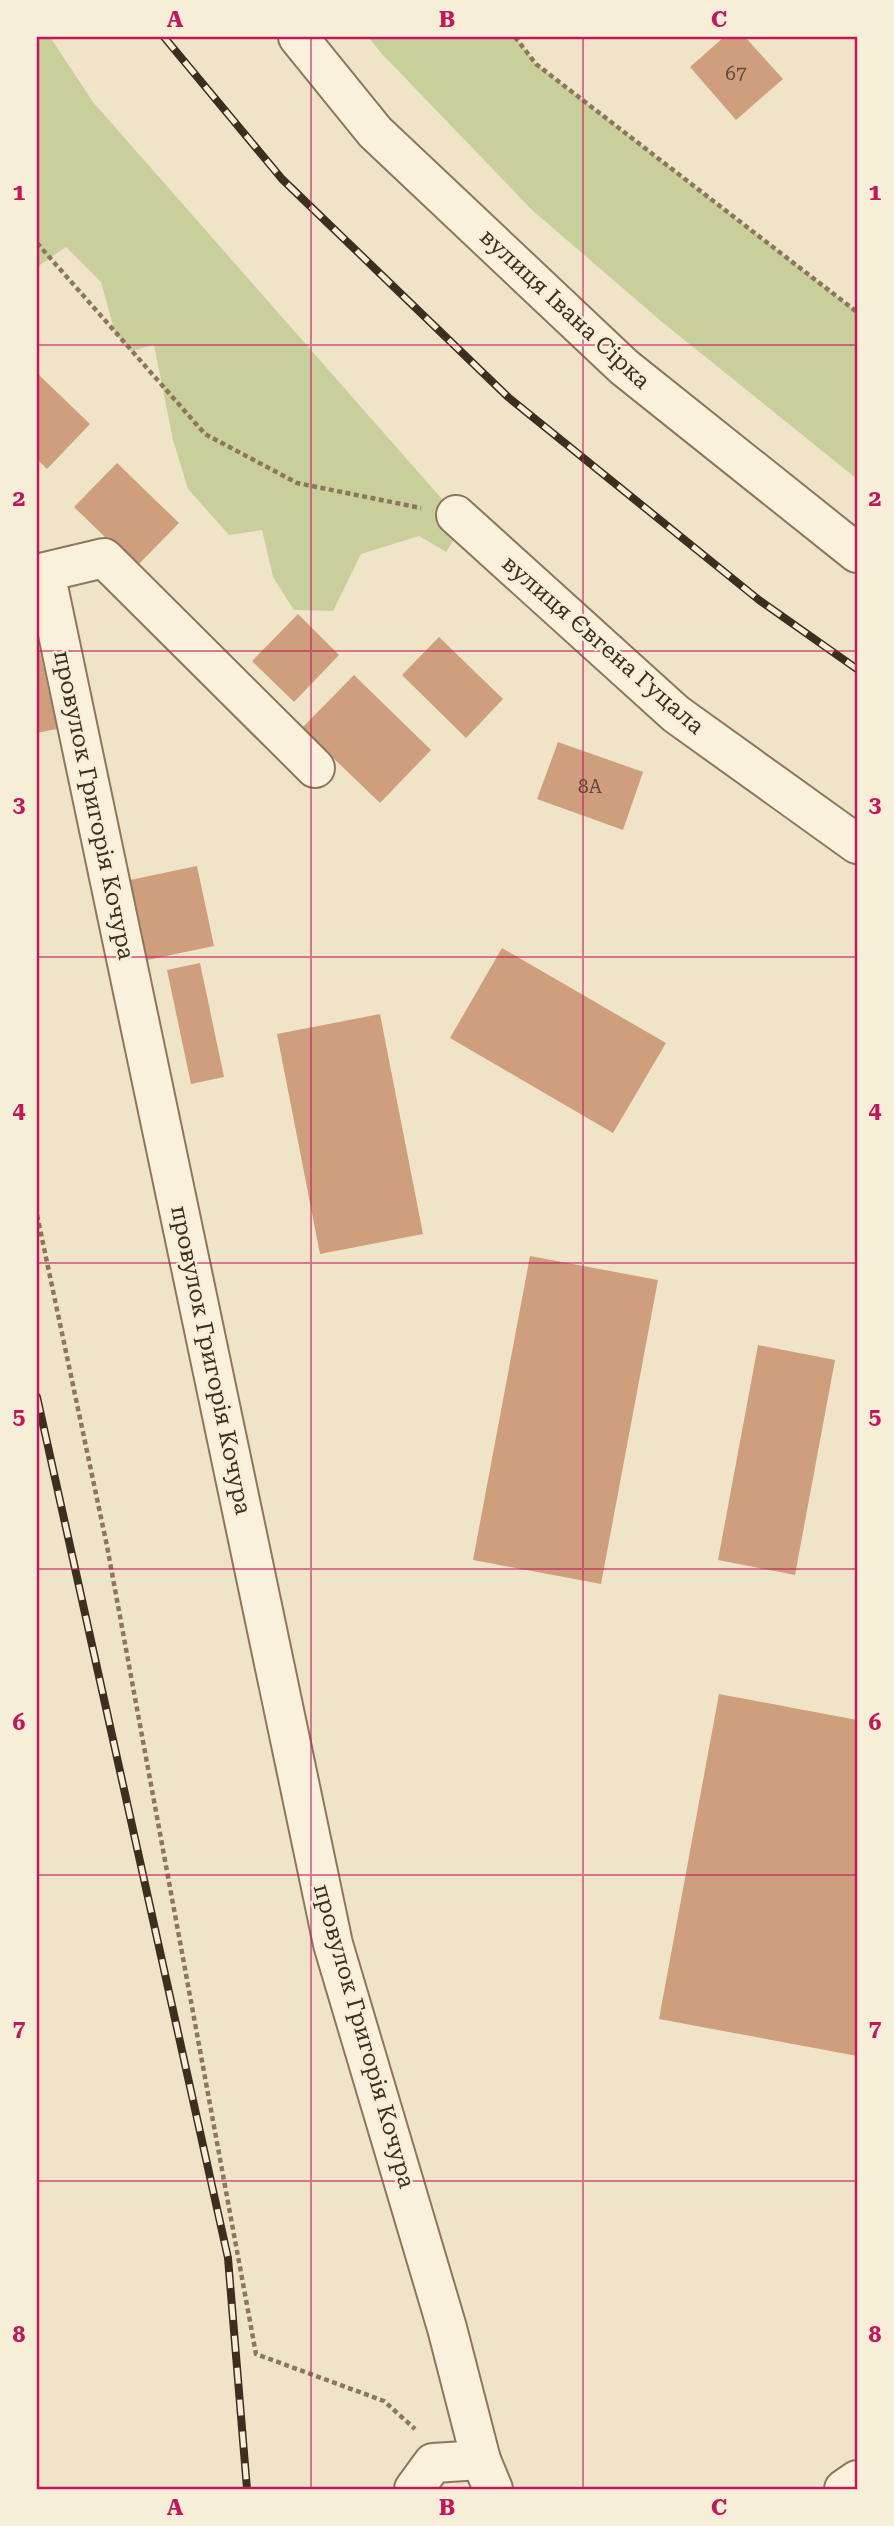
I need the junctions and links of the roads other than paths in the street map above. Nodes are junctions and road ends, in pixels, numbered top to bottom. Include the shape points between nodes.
1 (298, 37) edge
2 (456, 514) road end
3 (857, 553) edge
4 (315, 768) dead end
5 (857, 844) edge
6 (474, 2470) edge
7 (857, 2480) edge
8 (414, 2489) edge
9 (844, 2489) edge

1 - 3 street, вулиця Івана Сірка via 375,132 624,367
2 - 5 street, вулиця Євгена Гуцала via 676,714
4 - 6 street, провулок Григорія Кочура via 104,558 45,572 333,1944 447,2328
6 - 8 street via 433,2463
7 - 9 street

